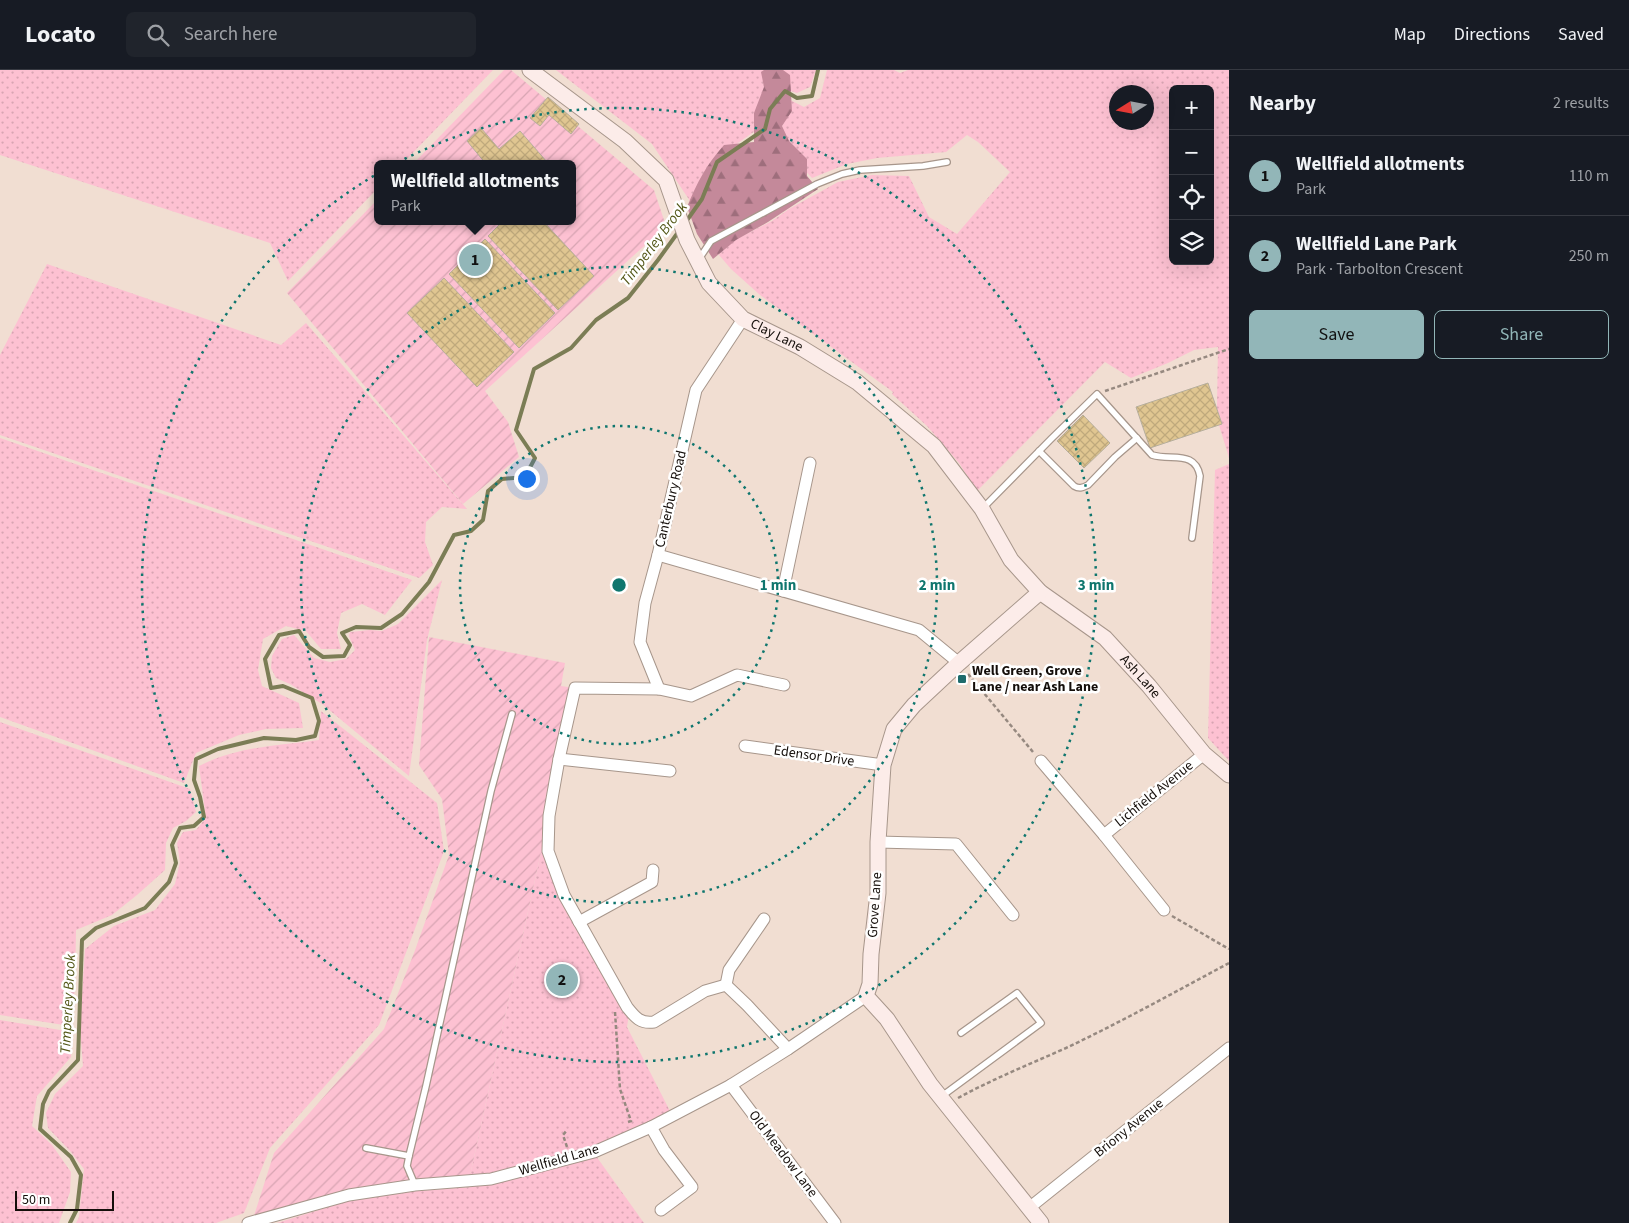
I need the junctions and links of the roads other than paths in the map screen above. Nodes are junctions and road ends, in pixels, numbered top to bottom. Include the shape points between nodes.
1 (530, 70) edge
2 (947, 162) dead end
3 (698, 261) junction
4 (743, 319) junction
5 (1137, 438) junction
6 (1038, 451) junction
7 (810, 463) dead end
8 (982, 509) junction
9 (1192, 538) dead end
10 (658, 555) junction
11 (783, 591) junction
12 (1040, 592) junction
13 (959, 662) junction
14 (784, 685) dead end
15 (659, 689) junction
16 (512, 714) dead end
17 (745, 746) dead end
18 (1204, 754) junction
19 (559, 759) junction
20 (1041, 761) road end
21 (883, 765) junction
22 (670, 771) dead end
23 (1229, 775) edge
24 (1104, 835) junction
25 (878, 842) junction
26 (652, 870) dead end
27 (1164, 910) road end
28 (1013, 915) dead end
29 (764, 919) dead end
30 (579, 922) junction
31 (726, 985) junction
32 (866, 996) junction
33 (961, 1032) dead end
34 (1229, 1048) edge
35 (788, 1049) junction
36 (731, 1085) junction
37 (943, 1101) junction
38 (650, 1127) junction
39 (366, 1148) dead end
40 (409, 1156) junction
41 (415, 1185) junction
42 (1029, 1208) junction
43 (661, 1210) dead end
44 (248, 1223) edge
45 (835, 1223) edge
46 (1041, 1223) edge

1 - 3 street, Clay Lane via 625,141 666,180 687,240
2 - 3 lane via 842,174 711,241
3 - 4 street, Clay Lane via 708,283
4 - 8 street, Clay Lane via 800,346 857,382 934,446
4 - 10 street, Canterbury Road via 696,390
5 - 6 lane via 1083,488 1074,486
5 - 6 lane via 1097,394
5 - 9 lane via 1152,455 1192,460 1198,466 1200,476
6 - 8 lane
7 - 11 street
8 - 12 street, Clay Lane via 1011,560
10 - 11 street
10 - 15 street, Canterbury Road via 645,603 640,642
11 - 13 street via 919,630
12 - 13 street, Grove Lane
12 - 18 street, Ash Lane via 1105,638
13 - 21 street, Grove Lane via 914,705 894,730
14 - 15 street via 737,675 691,696
15 - 19 street via 575,688
16 - 40 lane via 491,792
17 - 21 street, Edensor Drive
18 - 23 street, Ash Lane
18 - 24 street, Lichfield Avenue
19 - 22 street
19 - 30 street via 549,816 548,851 564,896
20 - 24 street, Lichfield Avenue
21 - 25 street, Grove Lane
24 - 27 street, Lichfield Avenue
25 - 28 street via 956,844
25 - 32 street, Grove Lane via 878,893 870,984
26 - 30 street via 652,882
29 - 31 street via 729,970
30 - 31 street via 628,1007 636,1018 646,1023 654,1022 705,991
31 - 35 street
32 - 35 street, Wellfield Lane
32 - 37 street via 887,1019
33 - 37 lane via 1017,993 1041,1023
34 - 42 street, Briony Avenue
35 - 36 street, Wellfield Lane
36 - 38 street, Wellfield Lane
36 - 45 street, Old Meadow Lane
37 - 42 street
38 - 41 street, Wellfield Lane via 594,1152 500,1176
38 - 43 street via 692,1187
39 - 40 lane
40 - 41 lane via 408,1166
41 - 44 street, Wellfield Lane via 348,1195
42 - 46 street

